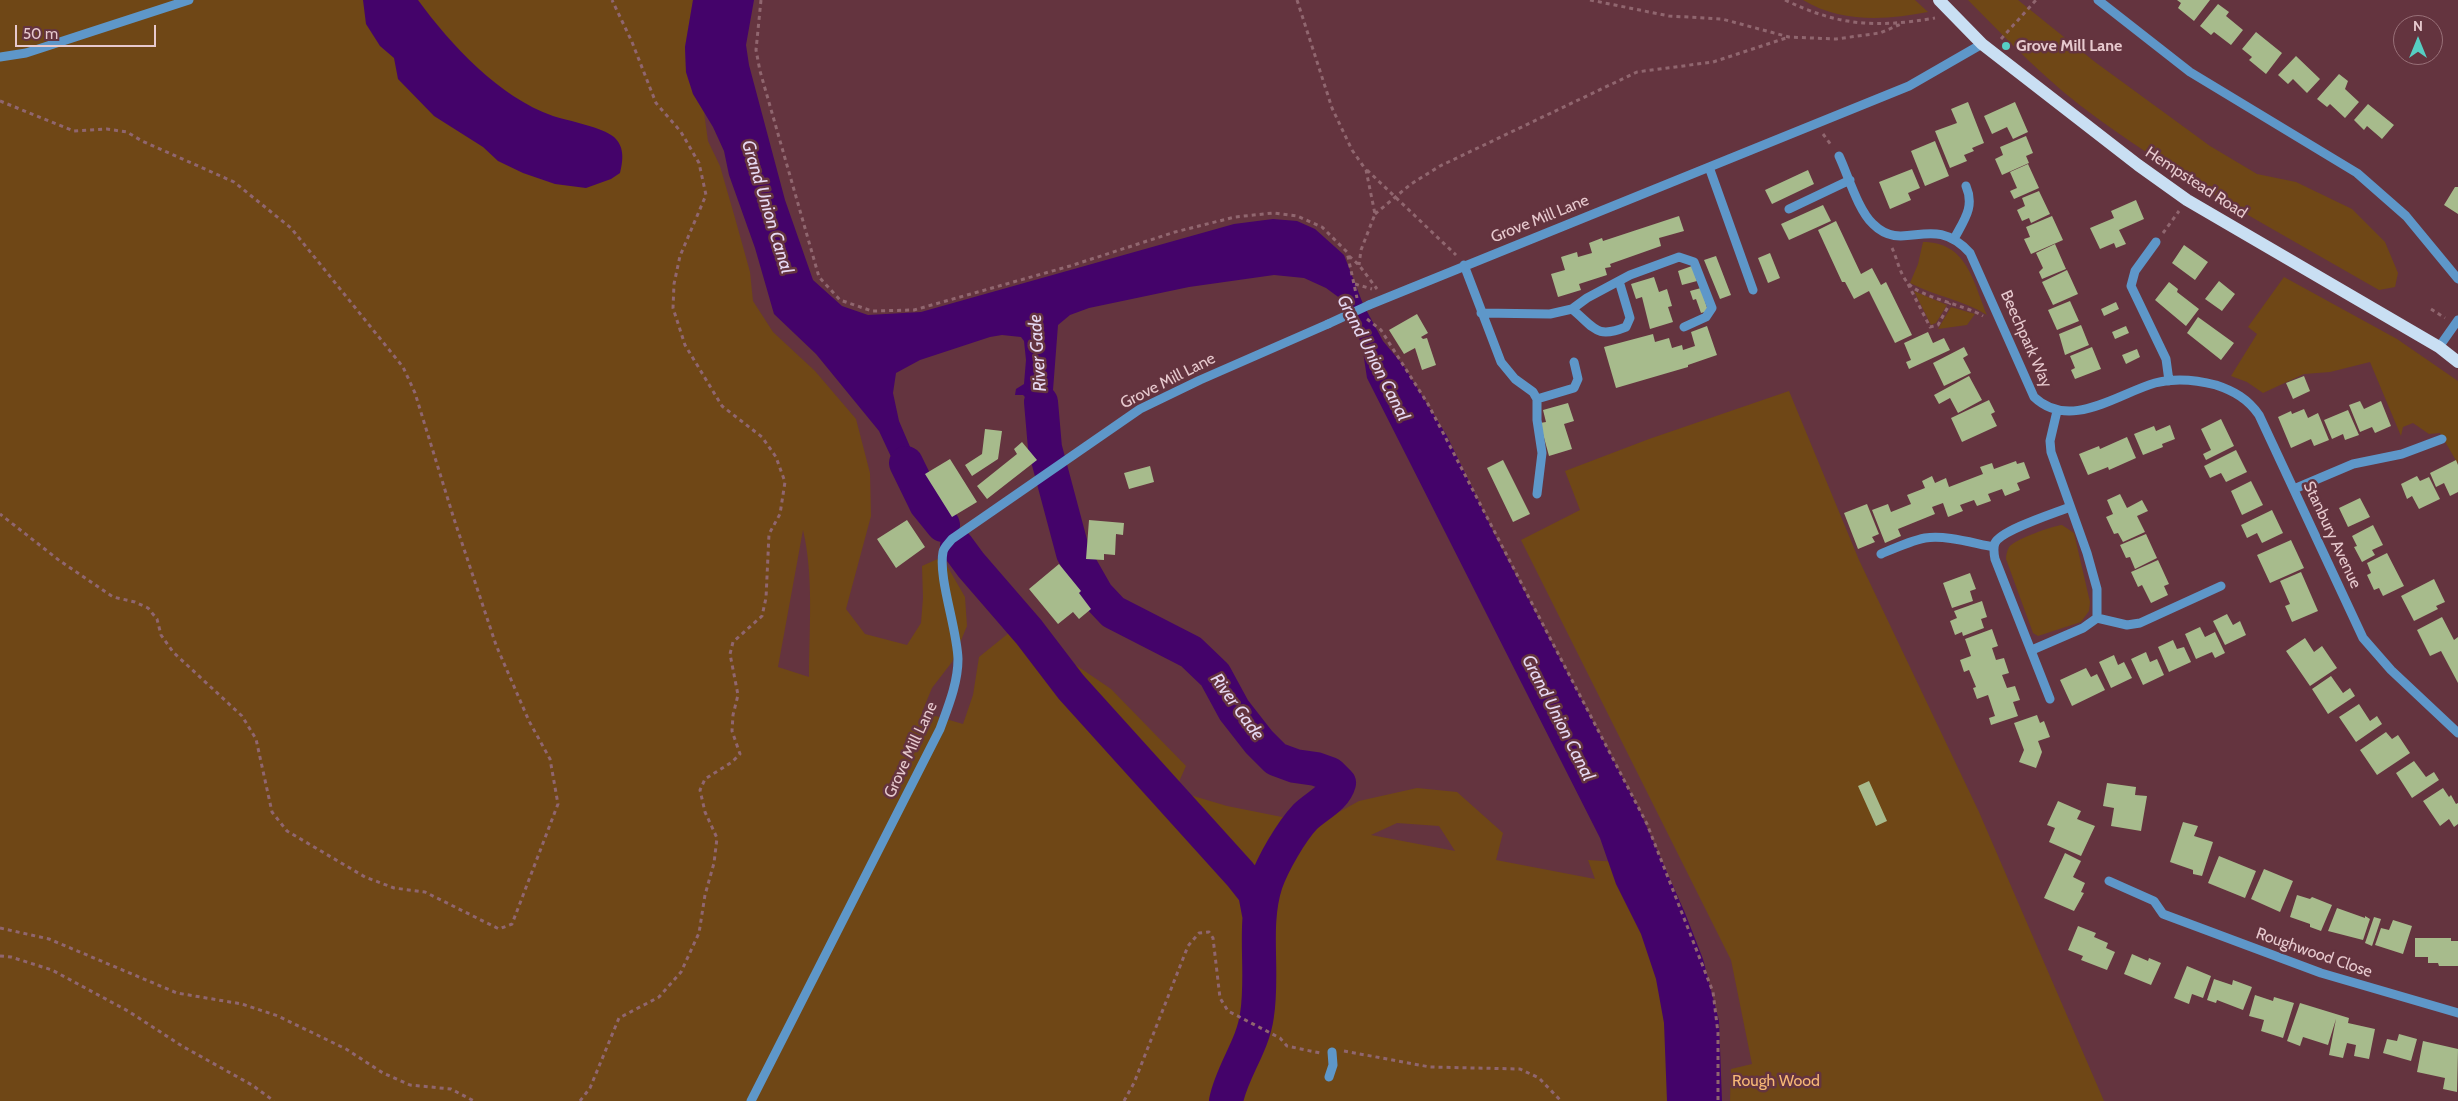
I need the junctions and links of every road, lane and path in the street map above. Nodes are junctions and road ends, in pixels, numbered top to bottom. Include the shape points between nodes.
1 (189, 0) edge
2 (612, 0) edge
3 (761, 0) edge
4 (1297, 0) edge
5 (1590, 0) edge
6 (1785, 0) edge
7 (1939, 0) edge
8 (2036, 0) edge
9 (2098, 0) edge
10 (1954, 15) junction
11 (1901, 24) junction
12 (1789, 37) junction
13 (1982, 44) junction
14 (2006, 44) dead end
15 (0, 57) edge
16 (0, 101) edge
17 (1816, 124) junction
18 (1839, 156) joint
19 (1709, 167) junction
20 (1366, 170) junction
21 (1850, 180) junction
22 (1966, 186) dead end
23 (1396, 196) junction
24 (2187, 200) junction
25 (1790, 209) dead end
26 (1375, 214) junction
27 (1888, 235) junction
28 (1954, 239) junction
29 (2156, 242) joint
30 (1348, 256) junction
31 (1359, 265) junction
32 (1464, 265) junction
33 (2458, 279) edge
34 (1619, 281) junction
35 (1355, 284) junction
36 (1908, 284) junction
37 (1753, 290) dead end
38 (1358, 301) dead end
39 (1950, 303) junction
40 (1366, 308) junction
41 (1572, 309) junction
42 (1481, 313) junction
43 (2001, 320) junction
44 (2458, 320) edge
45 (1684, 327) dead end
46 (2439, 347) junction
47 (1574, 362) dead end
48 (2458, 362) edge
49 (2169, 380) junction
50 (1537, 399) junction
51 (2057, 411) junction
52 (2442, 439) dead end
53 (2294, 489) junction
54 (1537, 494) dead end
55 (2070, 507) junction
56 (0, 514) edge
57 (1994, 547) junction
58 (1881, 554) dead end
59 (2221, 586) dead end
60 (2097, 618) junction
61 (2032, 650) junction
62 (2050, 699) dead end
63 (2458, 733) edge
64 (2109, 881) dead end
65 (0, 928) edge
66 (0, 956) edge
67 (2458, 1013) edge
68 (1332, 1052) junction
69 (1329, 1078) dead end
70 (274, 1101) edge
71 (474, 1101) edge
72 (580, 1101) edge
73 (751, 1101) edge
74 (1124, 1101) edge
75 (1560, 1101) edge
76 (1718, 1101) edge

1 - 15 street via 26,54
2 - 72 path via 656,103 681,132 699,163 706,195 680,256 674,284 673,308 685,346 722,406 762,437 776,457 785,482 780,514 769,534 762,616 733,642 730,654 738,695 732,731 740,754 705,779 700,790 705,812 717,838 699,933 681,972 660,997 619,1018 590,1088
3 - 30 path via 756,50 760,71 819,277 840,300 872,311 914,310 1235,216 1273,213 1297,216 1322,227
4 - 20 path via 1332,108 1352,150
5 - 12 path via 1669,16 1722,19
6 - 11 path via 1809,12 1858,24
7 - 10 main road, Hempstead Road
8 - 14 path via 2000,39
9 - 33 street via 2190,72 2357,173 2406,216
10 - 11 path
10 - 13 main road, Hempstead Road
11 - 12 path via 1880,33 1836,39
12 - 23 path via 1713,62 1637,72 1440,166
13 - 17 street, Grove Mill Lane via 1909,86
13 - 24 main road, Hempstead Road
16 - 56 path via 74,131 107,129 128,132 234,182 291,228 403,367 415,393 496,645 529,721 550,759 558,804 512,924 499,929 425,892 394,888 365,876 287,831 272,812 256,739 242,716 173,652 148,608 113,597
17 - 18 path
17 - 19 street, Grove Mill Lane
18 - 21 street
19 - 32 street, Grove Mill Lane
19 - 37 street
20 - 23 path
20 - 26 path
21 - 25 street
21 - 27 street via 1872,224
22 - 28 street via 1971,203
23 - 26 path
23 - 32 path via 1454,251
24 - 29 path
24 - 46 main road, Hempstead Road
26 - 31 path via 1361,250
27 - 28 street via 1896,237 1926,232
27 - 36 path
28 - 43 street, Beechpark Way via 1975,261
29 - 49 street via 2135,271 2131,286 2166,359
30 - 31 path
30 - 35 path
31 - 35 path via 1378,294
32 - 40 street, Grove Mill Lane
32 - 42 street
34 - 41 street
34 - 41 street via 1630,318 1626,327 1609,334 1602,333
34 - 45 street via 1679,257 1694,262 1712,308 1706,317
35 - 38 path
36 - 39 path
36 - 39 path via 1930,327 1938,324
39 - 43 path via 1988,319
40 - 73 street, Grove Mill Lane, bridge via 1140,409 952,539 943,550 942,569 954,622 958,660 953,694 944,721
40 - 76 path via 1366,319 1381,330 1428,404 1647,824 1713,992 1718,1033
41 - 42 street via 1550,314
42 - 50 street via 1501,362
43 - 51 street, Beechpark Way via 2034,397
44 - 46 street
46 - 48 main road, Hempstead Road
47 - 50 street via 1578,379 1574,388
49 - 51 street, Stanbury Avenue via 2096,406
49 - 53 street, Stanbury Avenue via 2210,384 2246,400 2259,415
50 - 54 street via 1536,420 1542,453
51 - 55 street via 2050,441 2051,452
52 - 53 street via 2402,454 2336,469
53 - 63 street, Stanbury Avenue via 2363,638 2385,664
55 - 57 street via 2009,533 1995,542
55 - 60 street via 2081,530 2097,589
57 - 58 street via 1937,538 1919,540
57 - 61 street via 1995,559
59 - 60 street via 2140,623 2127,625
60 - 61 street via 2083,628
61 - 62 street
64 - 67 street, Roughwood Close via 2154,901 2163,914 2321,973
65 - 71 path via 48,938 177,993 242,1004 278,1016 410,1085 451,1089
66 - 70 path via 52,970 128,1011
68 - 69 street
68 - 74 path via 1287,1046 1280,1038 1228,1011 1220,998 1213,938 1208,932 1199,933 1188,946 1142,1065
68 - 75 path via 1346,1051 1430,1067 1520,1069 1539,1078

